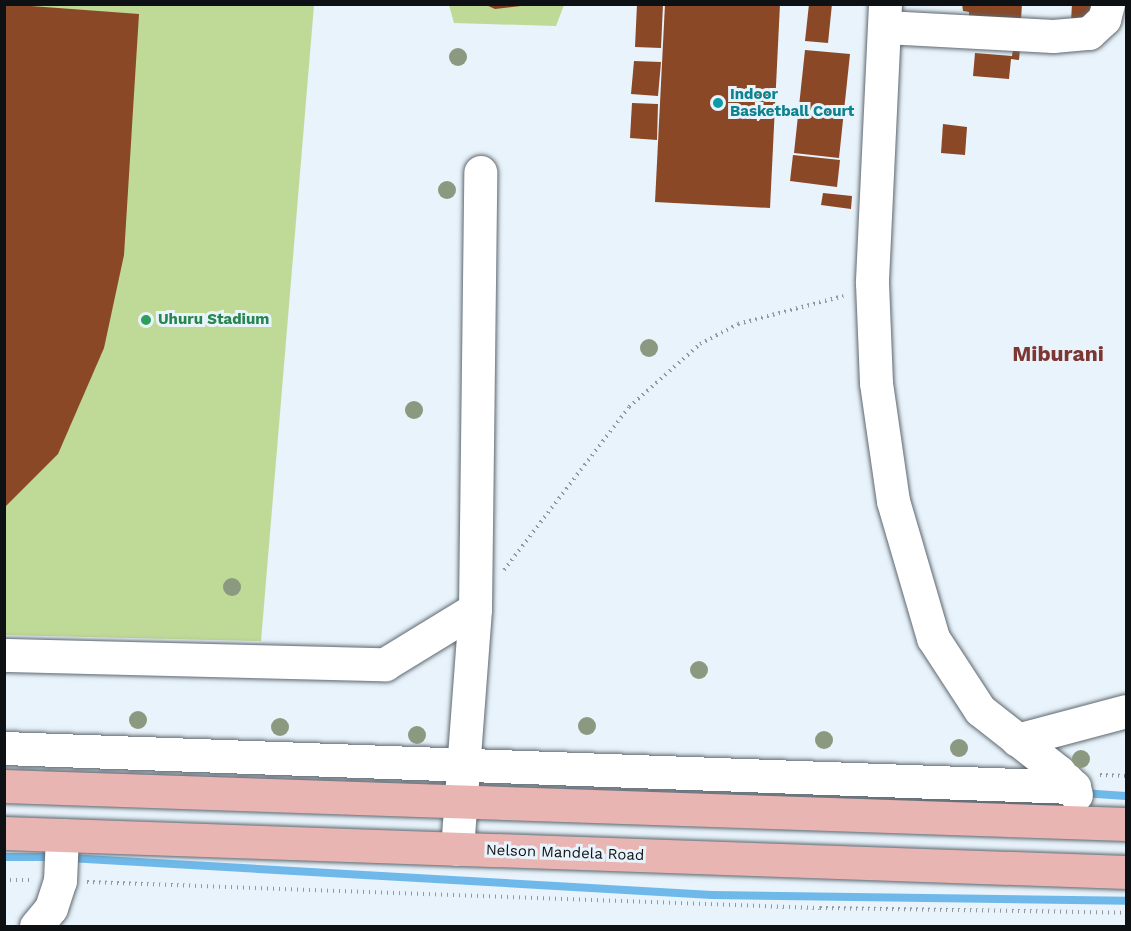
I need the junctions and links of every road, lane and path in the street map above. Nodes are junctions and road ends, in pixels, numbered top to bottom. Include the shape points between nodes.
1 (1108, 4) edge
2 (885, 16) edge
3 (480, 172) dead end
4 (872, 282) junction
5 (503, 572) dead end
6 (475, 609) junction
7 (4, 655) edge
8 (1126, 711) edge
9 (1017, 740) junction
10 (4, 748) edge
11 (464, 767) junction
12 (4, 786) edge
13 (1074, 787) junction
14 (461, 803) junction
15 (1083, 823) junction
16 (1126, 824) edge
17 (4, 833) edge
18 (62, 835) junction
19 (457, 849) junction
20 (1126, 872) edge
21 (4, 880) edge
22 (60, 881) junction
23 (1126, 913) edge
24 (36, 927) edge

1 - 2 lane via 1104,19 1089,33 1053,36
2 - 4 lane
3 - 6 lane
4 - 5 path via 840,298 738,324 700,344 629,407
4 - 9 lane via 876,383 893,501 933,638 980,710
6 - 7 lane via 385,664
6 - 11 lane
8 - 9 lane
9 - 13 lane
10 - 11 lane
11 - 13 lane
11 - 14 lane
12 - 14 main road
13 - 15 lane
14 - 15 main road
14 - 19 lane
15 - 16 main road
17 - 18 main road, Nelson Mandela Road
18 - 19 main road, Nelson Mandela Road
18 - 22 lane
19 - 20 main road, Nelson Mandela Road
21 - 22 path
22 - 23 path via 820,908
22 - 24 lane via 51,908

